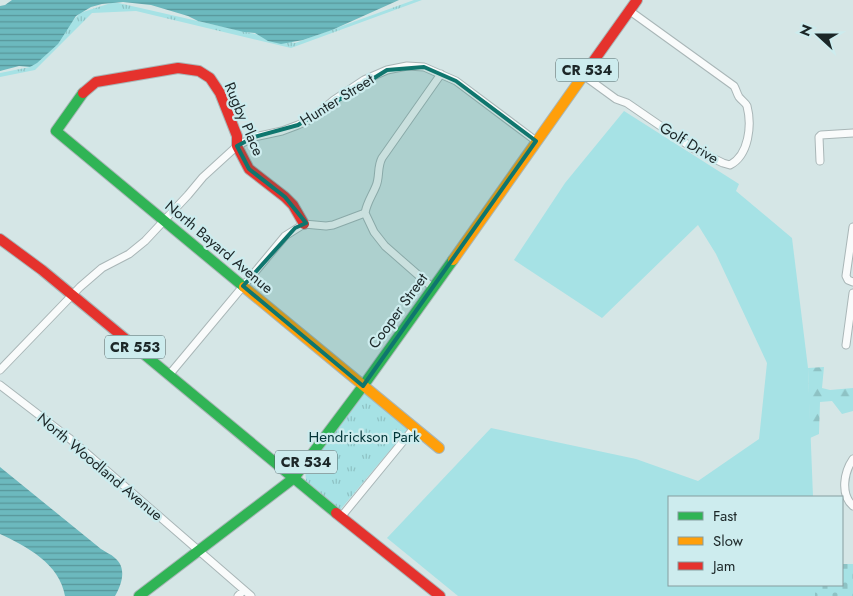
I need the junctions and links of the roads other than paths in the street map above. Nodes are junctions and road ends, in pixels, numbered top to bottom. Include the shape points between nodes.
1 (637, 0) edge
2 (630, 11) junction
3 (441, 74) junction
4 (583, 75) junction
5 (57, 132) joint
6 (853, 133) edge
7 (536, 141) junction
8 (237, 146) junction
9 (820, 161) dead end
10 (365, 213) junction
11 (164, 221) junction
12 (304, 224) junction
13 (853, 227) edge
14 (0, 239) edge
15 (853, 282) edge
16 (243, 286) junction
17 (433, 288) junction
18 (853, 293) edge
19 (72, 296) junction
20 (846, 345) dead end
21 (0, 370) edge
22 (169, 375) junction
23 (0, 385) edge
24 (363, 386) junction
25 (414, 428) junction
26 (440, 448) dead end
27 (853, 460) edge
28 (294, 478) junction
29 (853, 506) edge
30 (341, 517) junction
31 (198, 551) junction
32 (244, 590) junction
33 (139, 596) edge
34 (238, 596) edge
35 (251, 596) edge
36 (440, 596) edge

1 - 2 main road, Cooper Street / CR 534
2 - 4 main road, Cooper Street / CR 534
2 - 4 street, Golf Drive via 734,86 746,104 747,142 742,156 730,165 694,149
3 - 7 street, Hunter Street via 456,81
3 - 8 street, Hunter Street via 424,67 387,70 364,80 311,119 282,131 254,136
3 - 10 street via 378,165 377,185
4 - 7 main road, Cooper Street / CR 534
5 - 8 main road, Rugby Place via 81,94 96,82 178,68 204,73 210,78 230,115
5 - 11 main road, North Bayard Avenue
6 - 9 street via 821,135
7 - 17 main road, Cooper Street / CR 534
8 - 11 street, Hunter Street via 203,176
8 - 12 main road, Rugby Place via 249,169 293,205
10 - 12 street via 333,225
10 - 17 street via 385,246
11 - 16 main road, North Bayard Avenue
11 - 19 street, Hunter Street via 129,254 102,268
12 - 16 street via 284,236
13 - 15 street via 846,276
14 - 19 main road, CR 553
16 - 22 street
16 - 24 main road, North Bayard Avenue
17 - 24 main road, Cooper Street / CR 534
18 - 20 street
19 - 21 street, Hunter Street
19 - 22 main road, CR 553
22 - 28 main road, CR 553
23 - 31 street, North Woodland Avenue via 69,438
24 - 25 main road, North Bayard Avenue
24 - 28 main road, Cooper Street / CR 534
25 - 26 main road, North Bayard Avenue
25 - 30 street
27 - 29 street via 844,483
28 - 30 main road, CR 553
28 - 31 main road, Cooper Street / CR 534
30 - 36 main road, CR 553
31 - 32 street, North Woodland Avenue
31 - 33 main road, Cooper Street / CR 534
32 - 34 street
32 - 35 street, North Woodland Avenue

